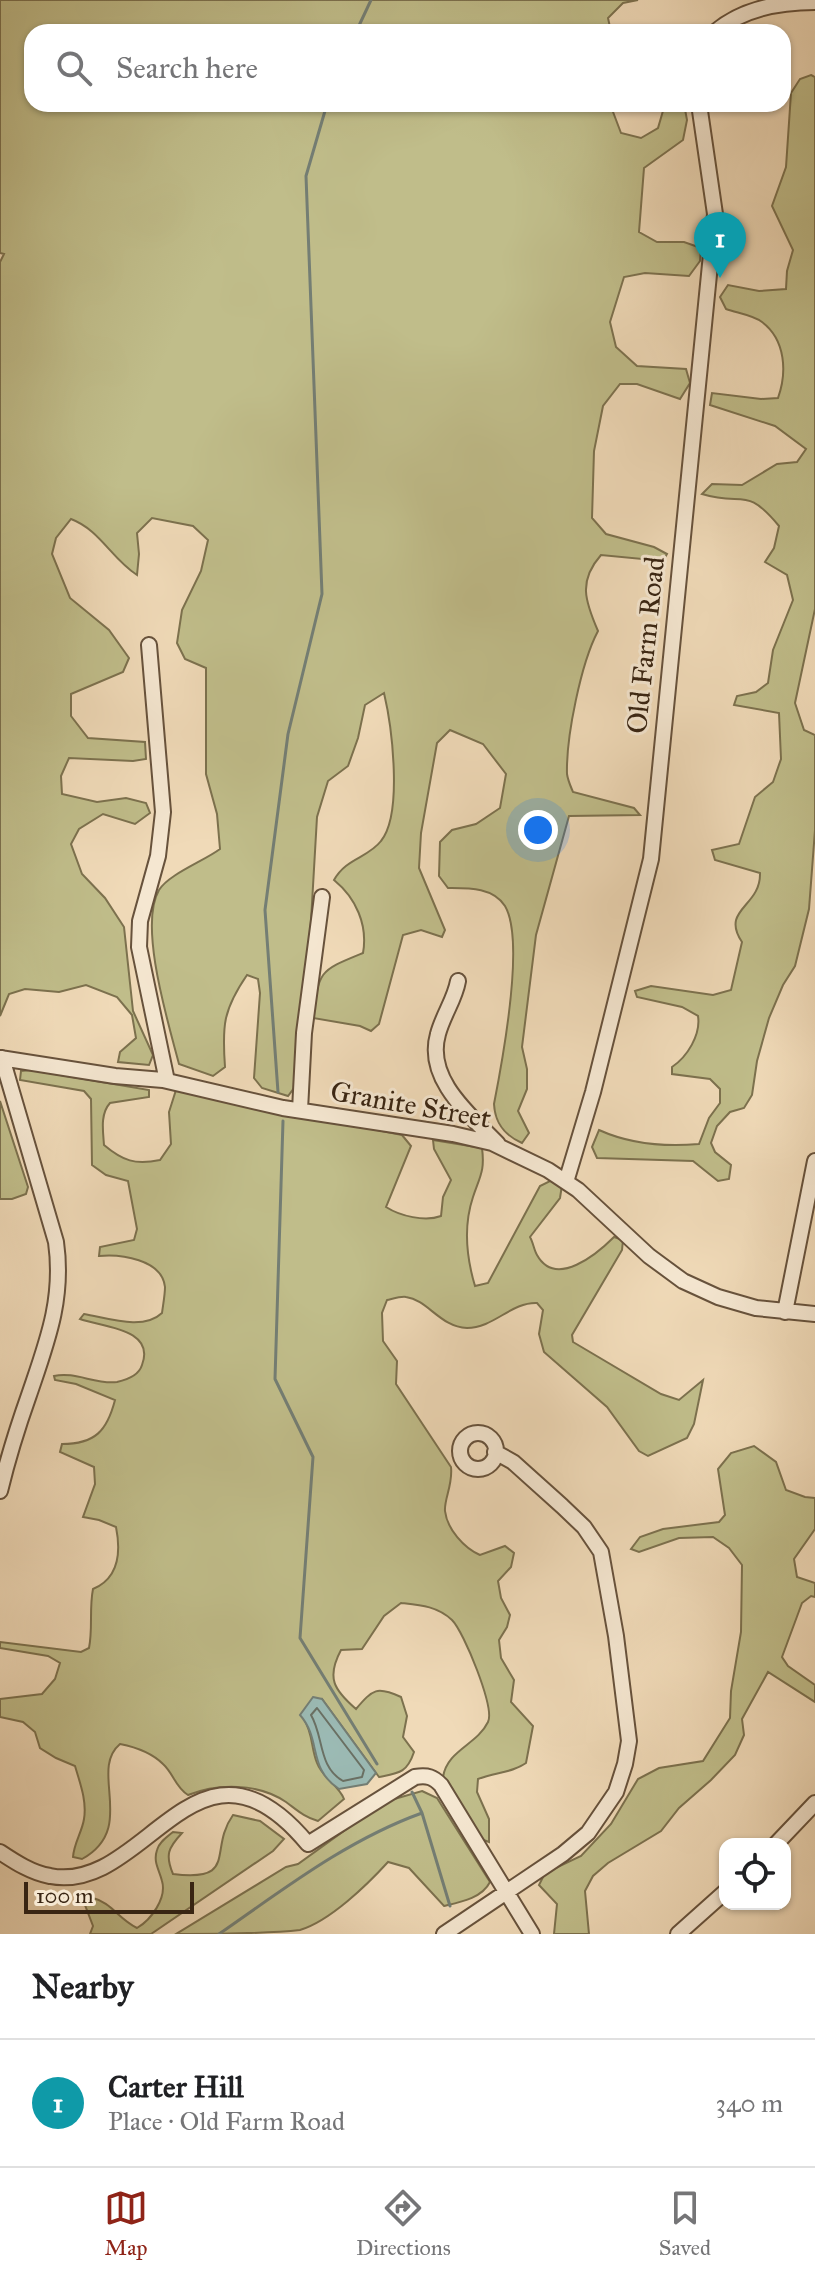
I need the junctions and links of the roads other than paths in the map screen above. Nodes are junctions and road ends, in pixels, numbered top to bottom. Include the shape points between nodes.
1 (815, 2) edge
2 (726, 24) edge
3 (700, 112) edge
4 (149, 645) dead end
5 (322, 897) dead end
6 (458, 981) dead end
7 (1, 1058) edge
8 (167, 1081) junction
9 (300, 1110) junction
10 (501, 1147) junction
11 (815, 1161) edge
12 (566, 1182) junction
13 (785, 1312) junction
14 (815, 1314) edge
15 (495, 1452) dead end
16 (0, 1491) edge
17 (815, 1803) edge
18 (782, 1838) edge
19 (0, 1852) edge
20 (505, 1891) junction
21 (719, 1897) edge
22 (444, 1934) edge
23 (532, 1934) edge
24 (678, 1934) edge

1 - 2 street via 751,10
3 - 12 street, Old Farm Road via 715,214 651,859
4 - 8 street via 163,812 139,947
5 - 9 street
6 - 10 street via 438,1034 436,1061 460,1105
7 - 8 street, Granite Street
7 - 16 street via 60,1269 43,1359
8 - 9 street, Granite Street
9 - 10 street, Granite Street via 453,1134
10 - 12 street, Granite Street
11 - 13 street
12 - 13 street, Granite Street via 683,1281 718,1297
13 - 14 street, Granite Street
15 - 20 street via 562,1506 601,1552 629,1741 616,1792 588,1833
17 - 18 street
19 - 20 street via 51,1877 85,1875 206,1800 239,1795 268,1805 308,1844 426,1775 441,1785
20 - 22 street
20 - 23 street
21 - 24 street

